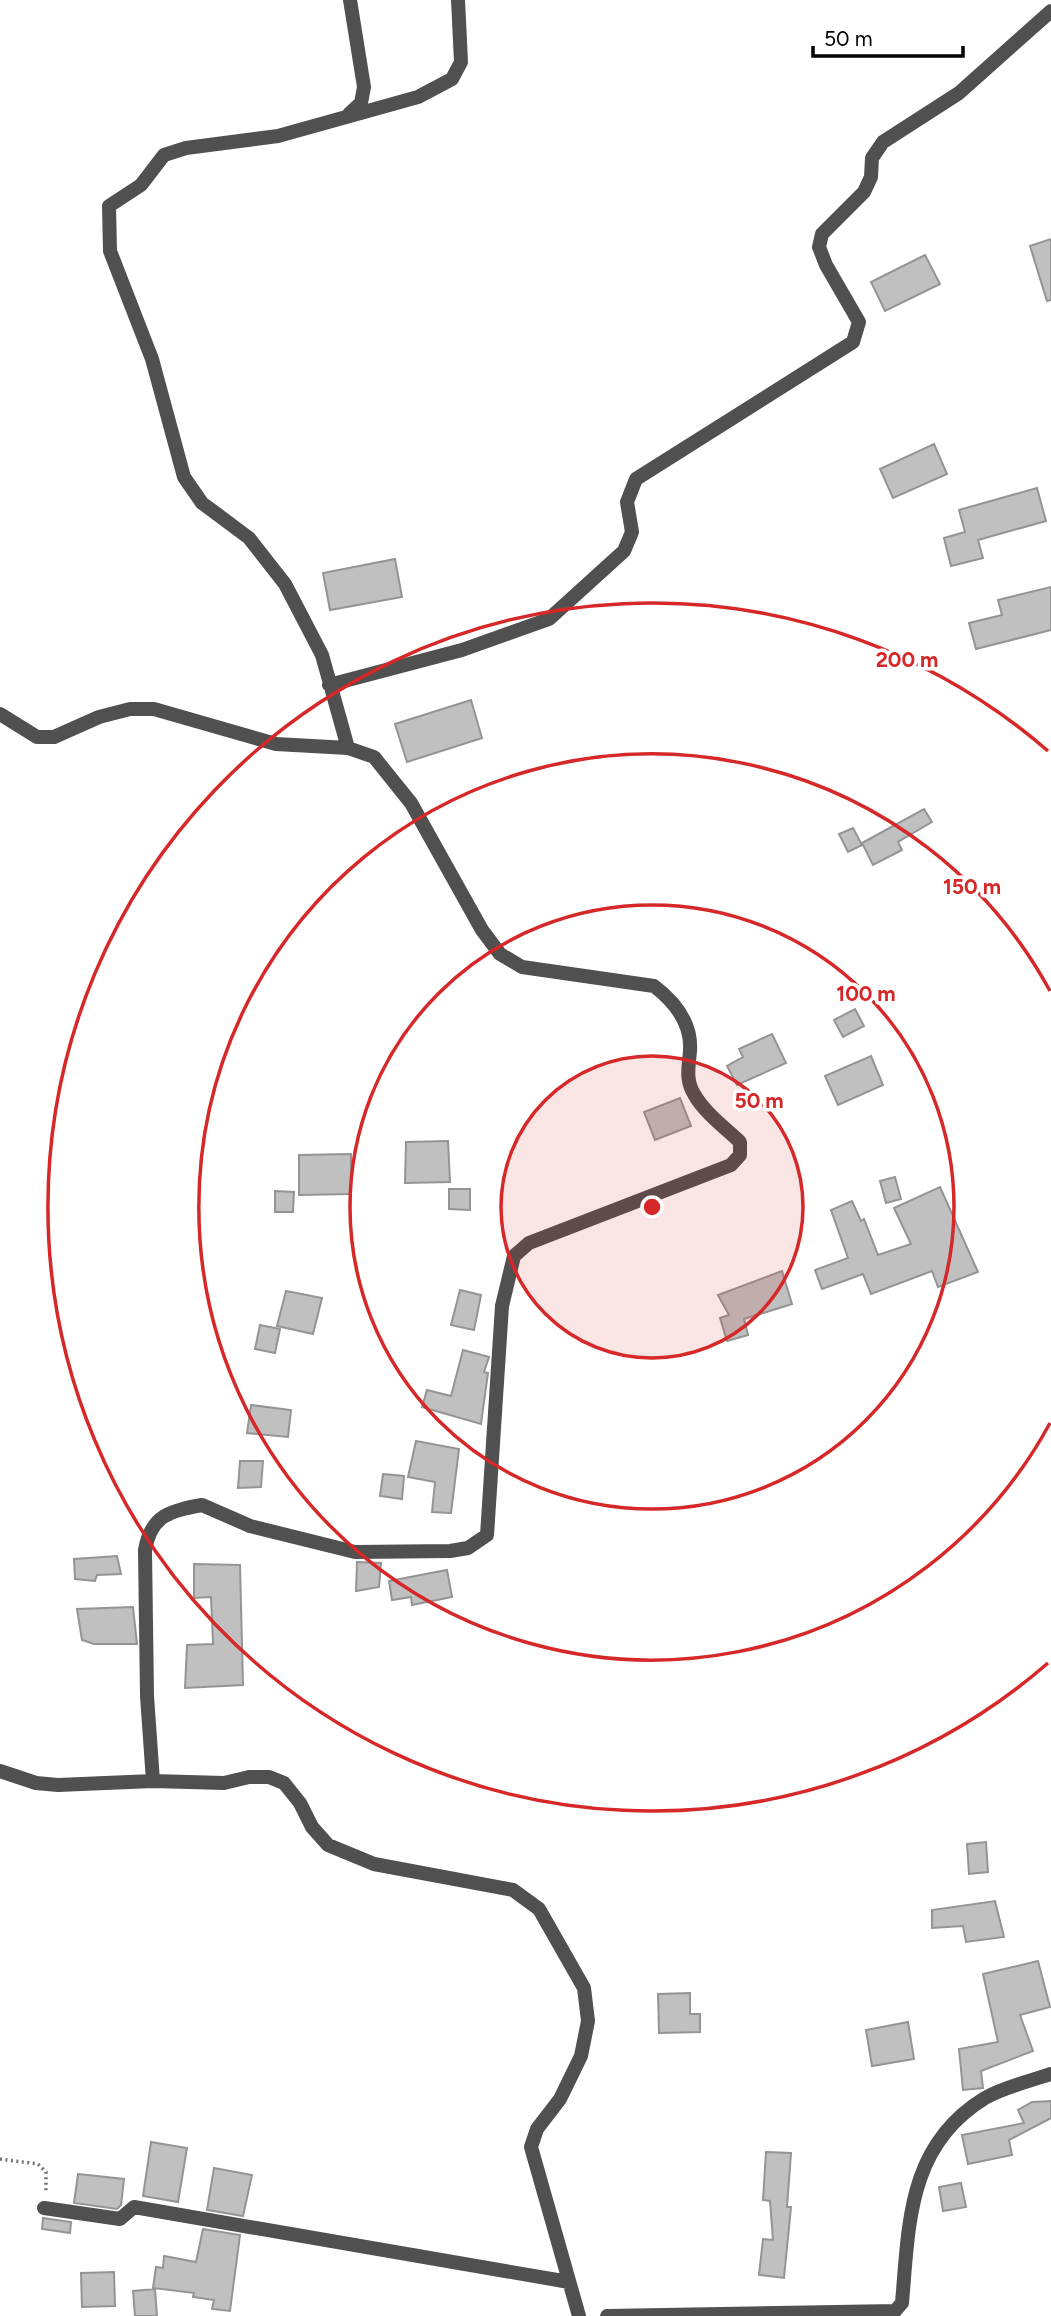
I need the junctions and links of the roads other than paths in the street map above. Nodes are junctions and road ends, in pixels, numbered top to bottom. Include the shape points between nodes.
1 (351, 0) edge
2 (458, 0) edge
3 (1051, 11) edge
4 (348, 115) junction
5 (329, 685) junction
6 (0, 714) edge
7 (348, 748) junction
8 (0, 1772) edge
9 (153, 1781) junction
10 (1051, 2074) edge
11 (44, 2208) road end
12 (569, 2282) junction
13 (579, 2316) edge
14 (607, 2316) edge

1 - 4 street via 364,87 361,103
2 - 4 street via 461,62 452,79 418,97
3 - 5 street via 959,93 883,142 873,158 872,177 864,192 821,234 819,247 826,265 859,321 853,342 636,479 627,502 632,531 624,551 549,619 463,650
4 - 5 street via 278,136 164,155 141,185 109,206 110,251 152,359 184,477 202,503 249,538 285,584 322,655
5 - 7 street
6 - 7 street via 37,737 54,737 99,717 130,709 155,709 276,744
7 - 9 street via 373,757 411,803 500,954 522,967 654,986 670,998 685,1020 693,1093 740,1142 740,1155 731,1165 529,1243 514,1256 502,1306 487,1535 480,1543 450,1551 355,1552 262,1530 202,1505 162,1518 149,1529 145,1550 147,1696
8 - 9 street via 36,1783
9 - 12 street via 224,1783 269,1777 284,1783 328,1845 374,1864 513,1890 539,1909 584,1988 588,2021 581,2056 531,2147
10 - 14 street via 987,2097 942,2133 923,2165 902,2303 895,2311
11 - 12 street via 120,2219 134,2207
12 - 13 street

